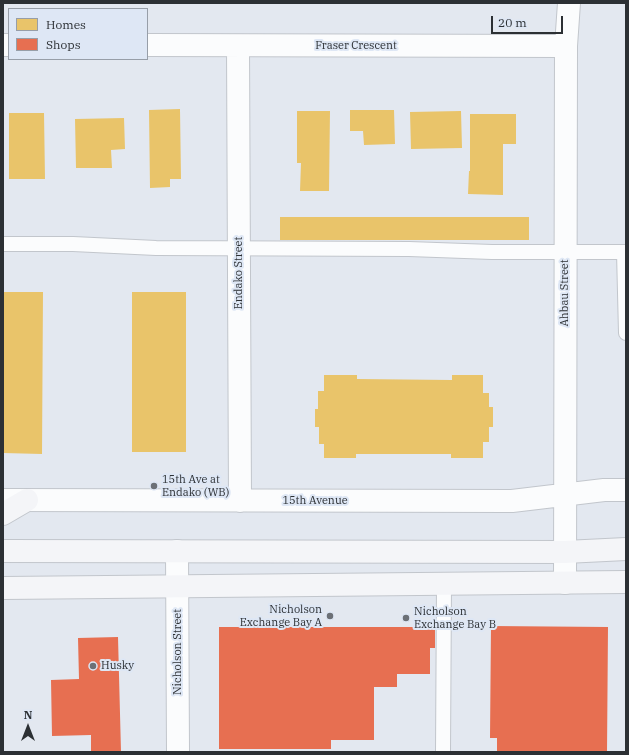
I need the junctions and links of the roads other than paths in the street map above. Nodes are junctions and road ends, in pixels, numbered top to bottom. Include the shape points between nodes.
1 (569, 3) edge
2 (148, 45) edge
3 (238, 46) junction
4 (566, 46) junction
5 (3, 244) edge
6 (239, 248) junction
7 (625, 252) edge
8 (565, 253) junction
9 (626, 332) edge
10 (626, 490) edge
11 (565, 495) junction
12 (3, 500) edge
13 (27, 500) junction
14 (240, 501) junction
15 (3, 514) edge
16 (626, 549) edge
17 (3, 551) edge
18 (177, 551) junction
19 (565, 552) junction
20 (565, 582) junction
21 (626, 582) edge
22 (444, 584) junction
23 (178, 587) junction
24 (3, 588) edge
25 (178, 752) edge
26 (442, 752) edge

1 - 4 street, Ahbau Street
2 - 3 street, Fraser Crescent
3 - 4 street, Fraser Crescent
3 - 6 street, Endako Street
4 - 8 street, Ahbau Street
5 - 6 lane
6 - 8 lane
6 - 14 street, Endako Street
7 - 8 lane
7 - 9 lane
8 - 11 street, Ahbau Street
10 - 11 street, 15th Avenue
11 - 14 street, 15th Avenue via 512,501
11 - 19 street, Ahbau Street
12 - 13 street, 15th Avenue
13 - 14 street, 15th Avenue
13 - 15 main road
16 - 19 main road
17 - 18 main road
18 - 19 main road
18 - 23 street, Nicholson Street
19 - 20 street, Ahbau Street
20 - 21 main road
20 - 22 main road
22 - 23 main road
22 - 26 lane
23 - 24 main road
23 - 25 street, Nicholson Street

